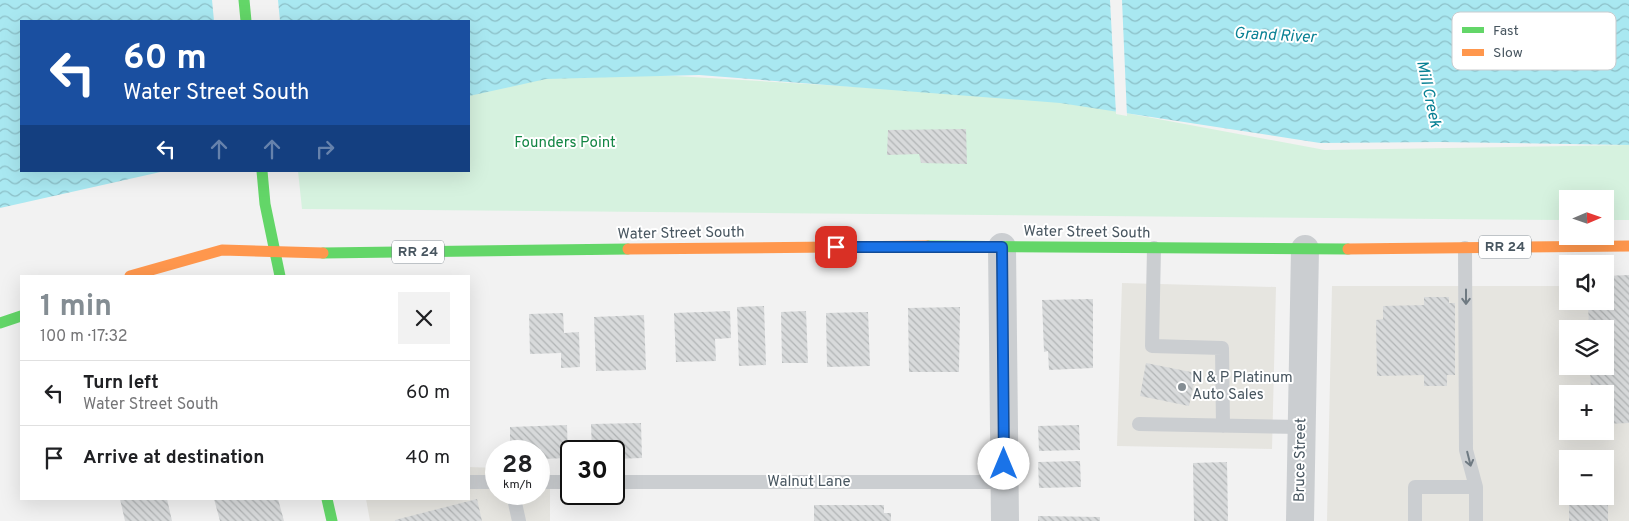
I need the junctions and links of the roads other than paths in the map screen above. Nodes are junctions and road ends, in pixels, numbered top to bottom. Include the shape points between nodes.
1 (244, 0) edge
2 (246, 20) edge
3 (262, 172) edge
4 (1629, 246) edge
5 (1002, 247) junction
6 (1154, 248) junction
7 (1466, 248) junction
8 (1304, 249) junction
9 (274, 250) junction
10 (133, 275) edge
11 (280, 275) edge
12 (20, 316) edge
13 (0, 323) edge
14 (1139, 424) dead end
15 (1223, 426) junction
16 (1301, 427) junction
17 (470, 482) edge
18 (485, 482) edge
19 (625, 482) edge
20 (1004, 482) junction
21 (1476, 487) junction
22 (327, 500) edge
23 (516, 505) edge
24 (332, 521) edge
25 (519, 521) edge
26 (1005, 521) edge
27 (1300, 521) edge
28 (1415, 521) edge
29 (1476, 521) edge

1 - 2 main road
3 - 9 main road
4 - 7 main road, Water Street South / RR 24
5 - 6 main road, Water Street South / RR 24
5 - 9 main road, Water Street South / RR 24 via 856,246 334,254
5 - 20 street
6 - 8 main road, Water Street South / RR 24
6 - 15 lane via 1152,346 1222,348
7 - 8 main road, Water Street South / RR 24
7 -> 21 lane via 1466,450
8 - 16 street, Bruce Street
9 - 10 main road, RR 24 via 222,250
9 - 11 main road
12 - 13 main road
14 - 15 lane
15 - 16 lane
16 - 27 street, Bruce Street
17 - 18 lane
19 - 20 lane, Walnut Lane
20 - 26 street
21 - 28 lane via 1415,487
21 - 29 lane
22 - 24 main road
23 - 25 lane

